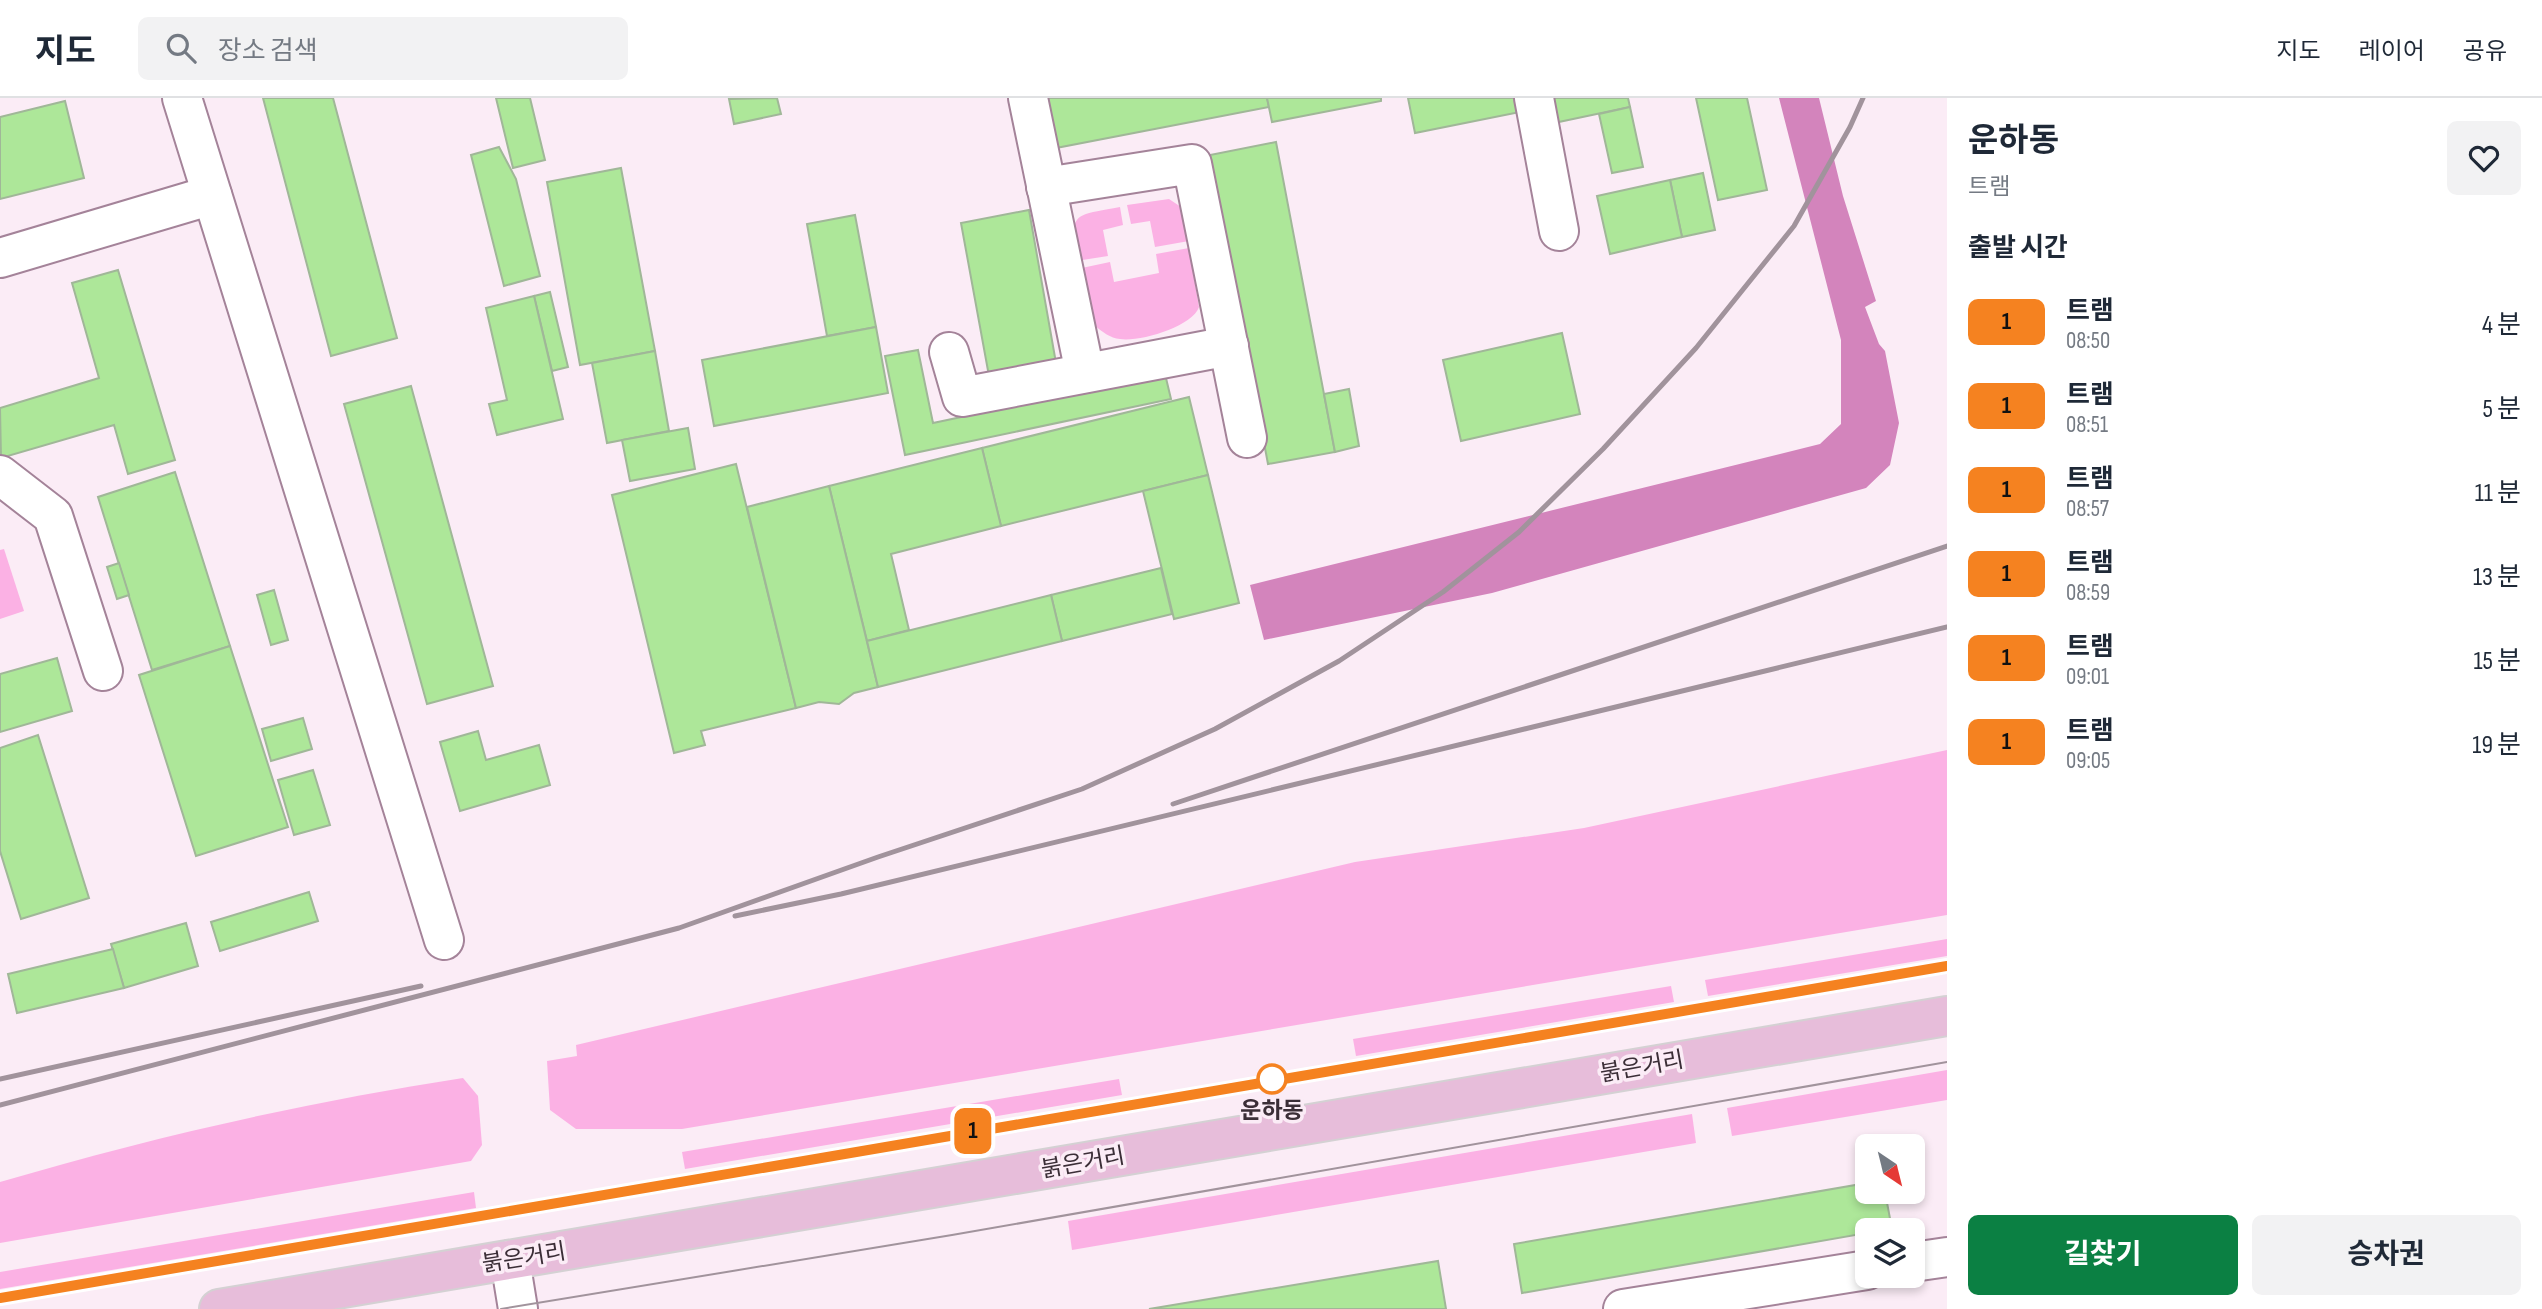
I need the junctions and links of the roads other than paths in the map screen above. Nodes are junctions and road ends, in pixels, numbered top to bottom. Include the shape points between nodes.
1 (182, 98) edge
2 (1028, 98) edge
3 (1534, 98) edge
4 (1046, 187) junction
5 (212, 195) junction
6 (1559, 231) dead end
7 (0, 258) edge
8 (1228, 346) junction
9 (948, 352) dead end
10 (1085, 373) junction
11 (1247, 438) dead end
12 (0, 475) edge
13 (103, 671) dead end
14 (444, 940) dead end
15 (1947, 1016) edge
16 (1947, 1257) edge
17 (510, 1260) junction
18 (1925, 1260) edge
19 (1855, 1272) edge
20 (219, 1309) edge
21 (518, 1309) edge
22 (1623, 1309) edge

1 - 5 street
2 - 4 street
3 - 6 street
4 - 8 street via 1192,164
4 - 10 street
5 - 7 street
5 - 14 street
8 - 10 street
8 - 11 street
9 - 10 street via 962,397
12 - 13 street via 53,516
15 - 17 main road, 붉은거리
16 - 18 street
17 - 20 main road, 붉은거리
17 - 21 street
19 - 22 street

